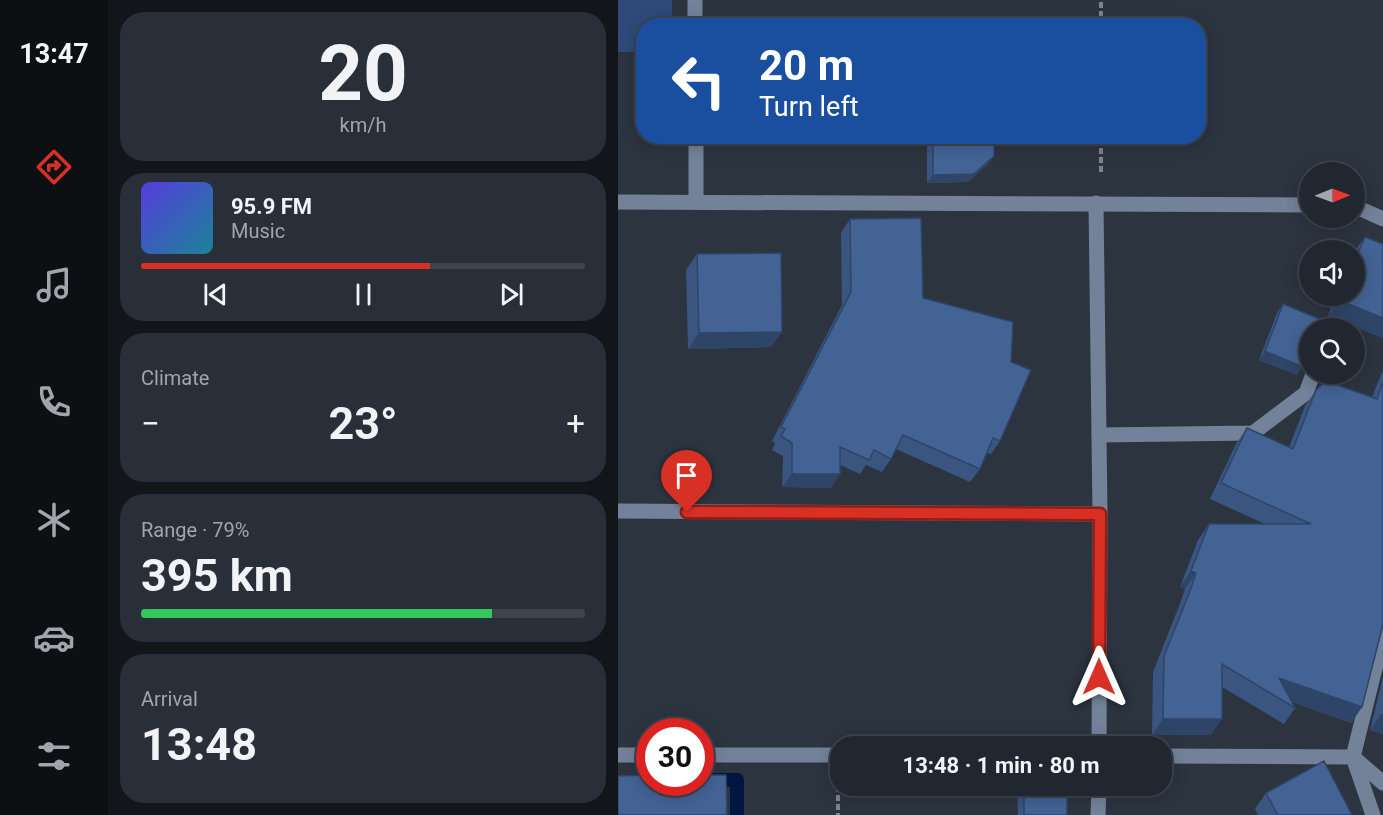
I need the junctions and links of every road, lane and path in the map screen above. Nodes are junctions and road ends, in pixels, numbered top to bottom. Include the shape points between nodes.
1 (695, 0) edge
2 (1101, 0) edge
3 (695, 18) edge
4 (1101, 18) edge
5 (696, 144) edge
6 (618, 202) edge
7 (696, 202) junction
8 (1096, 203) junction
9 (1299, 205) edge
10 (1365, 211) edge
11 (1383, 219) edge
12 (1309, 384) edge
13 (1099, 435) junction
14 (618, 511) edge
15 (1100, 514) junction
16 (1383, 636) edge
17 (1099, 736) edge
18 (618, 754) edge
19 (636, 755) edge
20 (714, 755) edge
21 (830, 755) edge
22 (1172, 756) edge
23 (1353, 757) junction
24 (1383, 783) edge
25 (1099, 796) edge
26 (1098, 815) edge
27 (1373, 815) edge

1 - 3 street
2 - 4 path
5 - 7 street
6 - 7 street
7 - 8 street
8 - 9 street
8 - 13 street
10 - 11 street
12 - 13 street via 1306,393 1253,433
13 - 15 street
14 - 15 street
15 - 17 street
16 - 23 street
18 - 19 street
20 - 21 street
22 - 23 street
23 - 24 street
23 - 27 street
25 - 26 street

